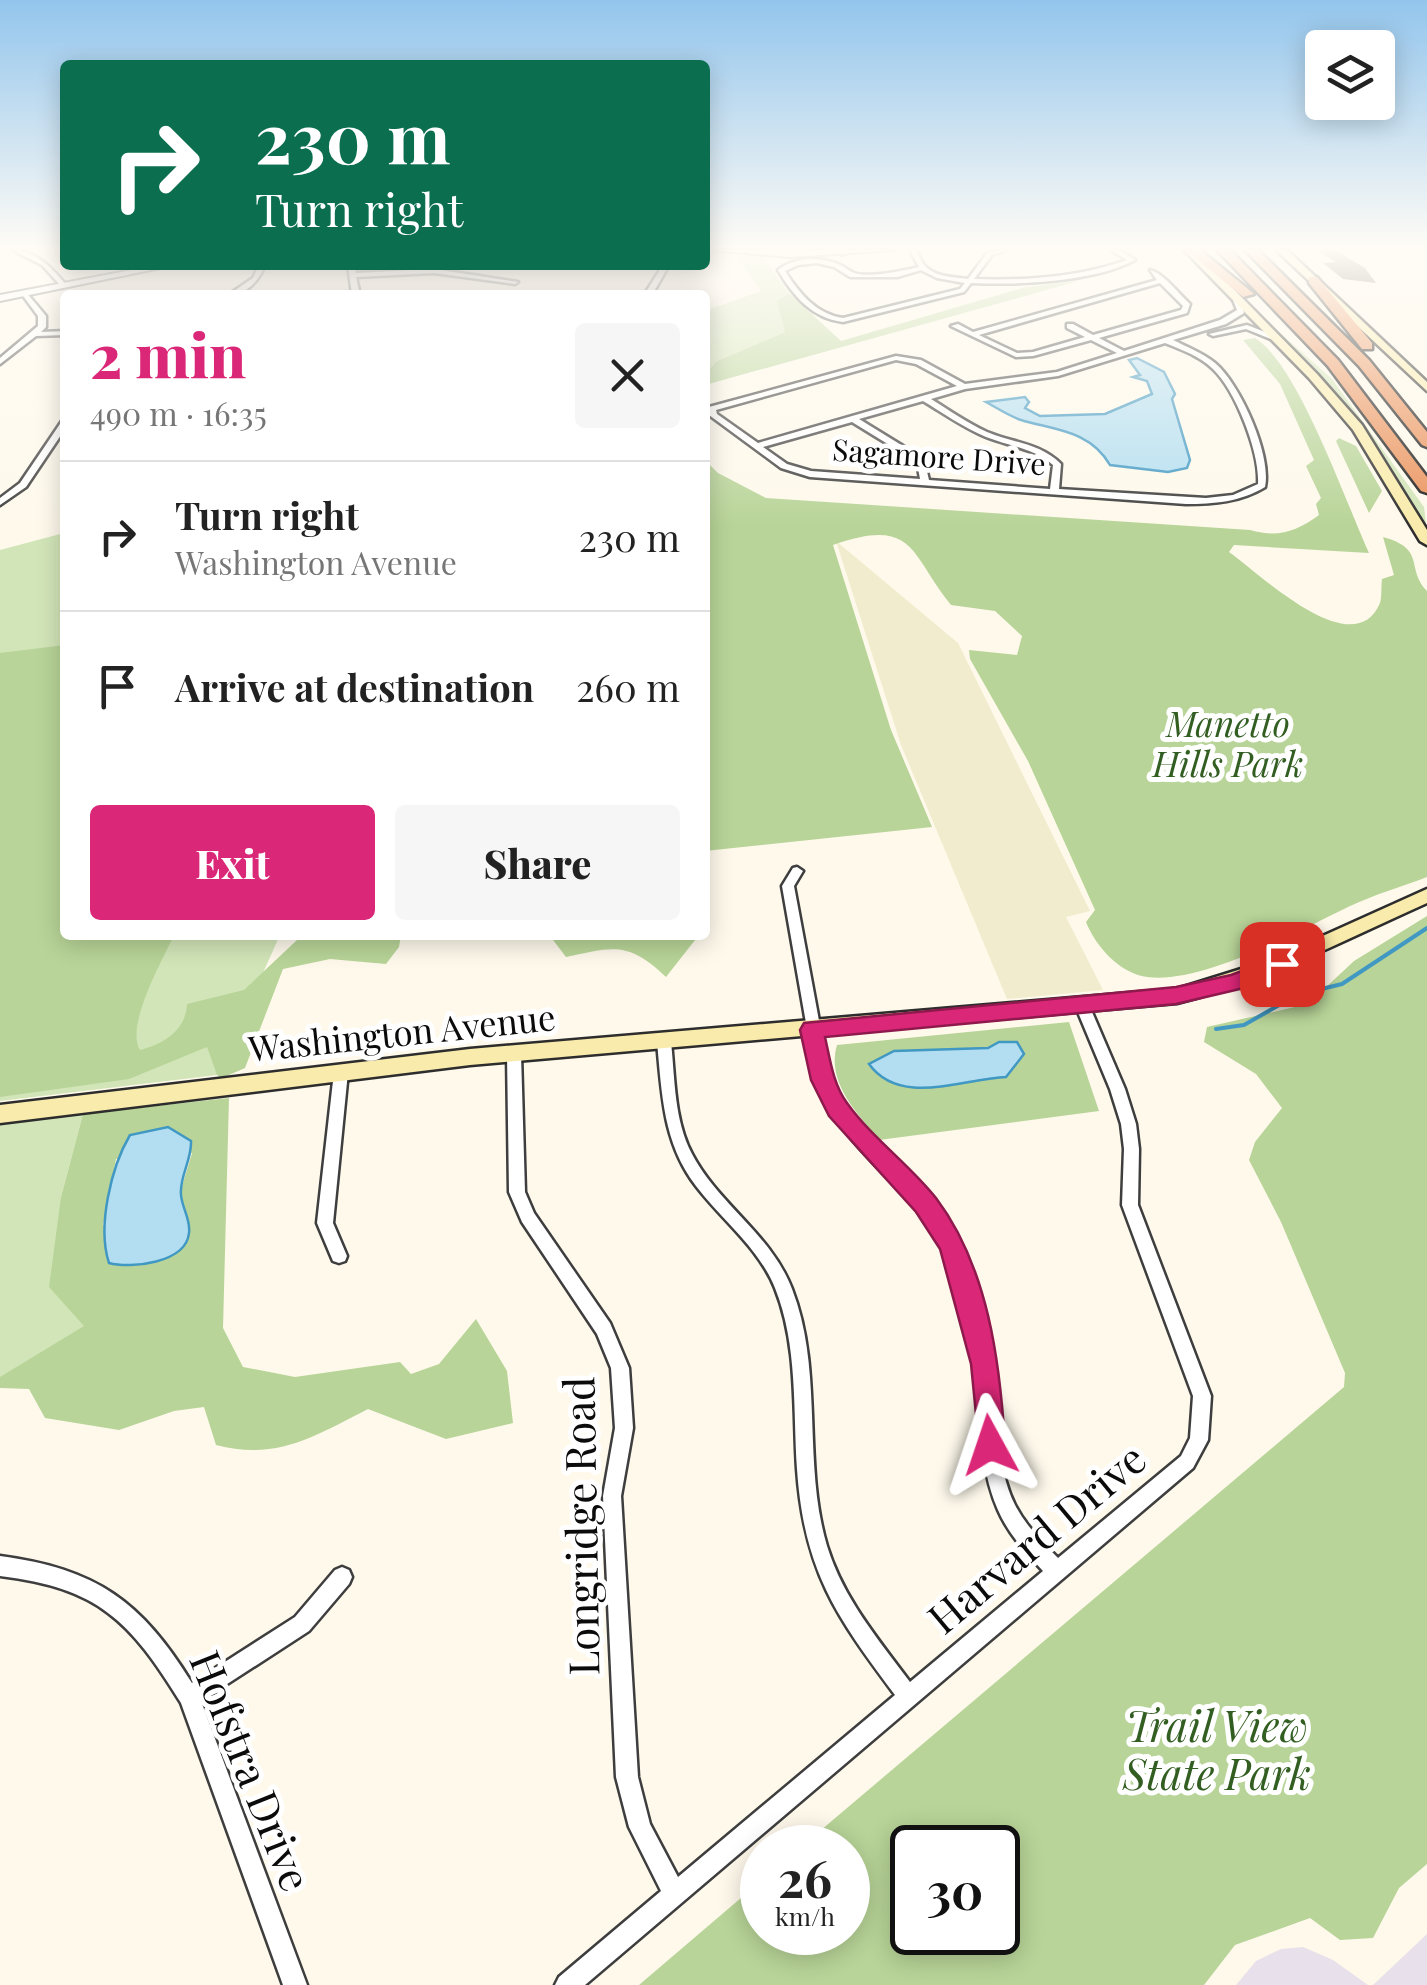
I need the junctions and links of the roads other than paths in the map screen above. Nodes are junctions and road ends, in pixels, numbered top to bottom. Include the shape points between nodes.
1 (26, 343) edge
2 (991, 343) edge
3 (1067, 343) edge
4 (1103, 343) edge
5 (1163, 343) edge
6 (1171, 343) edge
7 (1280, 343) edge
8 (1308, 343) edge
9 (1314, 343) edge
10 (1344, 343) edge
11 (1364, 343) edge
12 (1379, 343) edge
13 (1125, 354) junction
14 (0, 362) edge
15 (1334, 363) junction
16 (964, 387) junction
17 (1427, 388) edge
18 (923, 398) junction
19 (853, 419) junction
20 (60, 430) edge
21 (1427, 432) edge
22 (1427, 442) edge
23 (756, 446) junction
24 (926, 482) junction
25 (1427, 488) edge
26 (1054, 492) junction
27 (0, 502) edge
28 (1427, 542) edge
29 (797, 871) dead end
30 (1427, 895) edge
31 (1082, 1005) junction
32 (812, 1030) junction
33 (664, 1042) junction
34 (514, 1054) junction
35 (341, 1072) junction
36 (0, 1114) edge
37 (339, 1256) dead end
38 (0, 1566) edge
39 (1057, 1570) junction
40 (342, 1576) dead end
41 (189, 1697) junction
42 (908, 1697) junction
43 (676, 1895) junction
44 (295, 1985) edge
45 (566, 1985) edge

1 - 14 street
2 - 3 street via 1016,354
4 - 13 street
5 - 13 street
6 - 26 street, Sagamore Drive via 1221,373 1263,460 1262,484 1210,502
7 - 28 main road via 1358,428
8 - 15 highway
9 - 15 highway
10 - 22 highway
11 - 21 highway
12 - 17 main road
13 - 16 street via 1058,374
15 - 25 highway
16 - 18 street
16 - 23 street, Sagamore Drive via 896,358 712,410
18 - 19 street
18 - 26 street via 980,432 1048,455 1056,464
19 - 23 street
19 - 24 street via 921,461
20 - 27 street via 23,485
23 - 24 street, Sagamore Drive via 810,474
24 - 26 street, Sagamore Drive
29 - 32 street via 788,886
30 - 31 main road, Washington Avenue via 1236,982
31 - 32 main road, Washington Avenue
31 - 39 street, Harvard Drive via 1127,1116 1130,1204 1197,1380 1204,1419 1187,1462
32 - 33 main road, Washington Avenue
32 - 39 street via 823,1080 838,1109 925,1204 952,1245 986,1364 990,1445 1006,1505
33 - 34 main road, Washington Avenue
33 - 42 street via 678,1143 767,1258 785,1293 827,1574
34 - 35 main road, Washington Avenue
34 - 43 street, Longridge Road via 517,1192 609,1338 620,1368 624,1428 612,1496 627,1777 640,1828
35 - 36 main road, Washington Avenue
35 - 37 street via 325,1223
38 - 41 street, Hofstra Drive via 32,1568 100,1593 144,1629
39 - 42 street, Harvard Drive
40 - 41 street via 302,1624
41 - 44 street, Hofstra Drive
42 - 43 street, Harvard Drive
43 - 45 street, Harvard Drive

